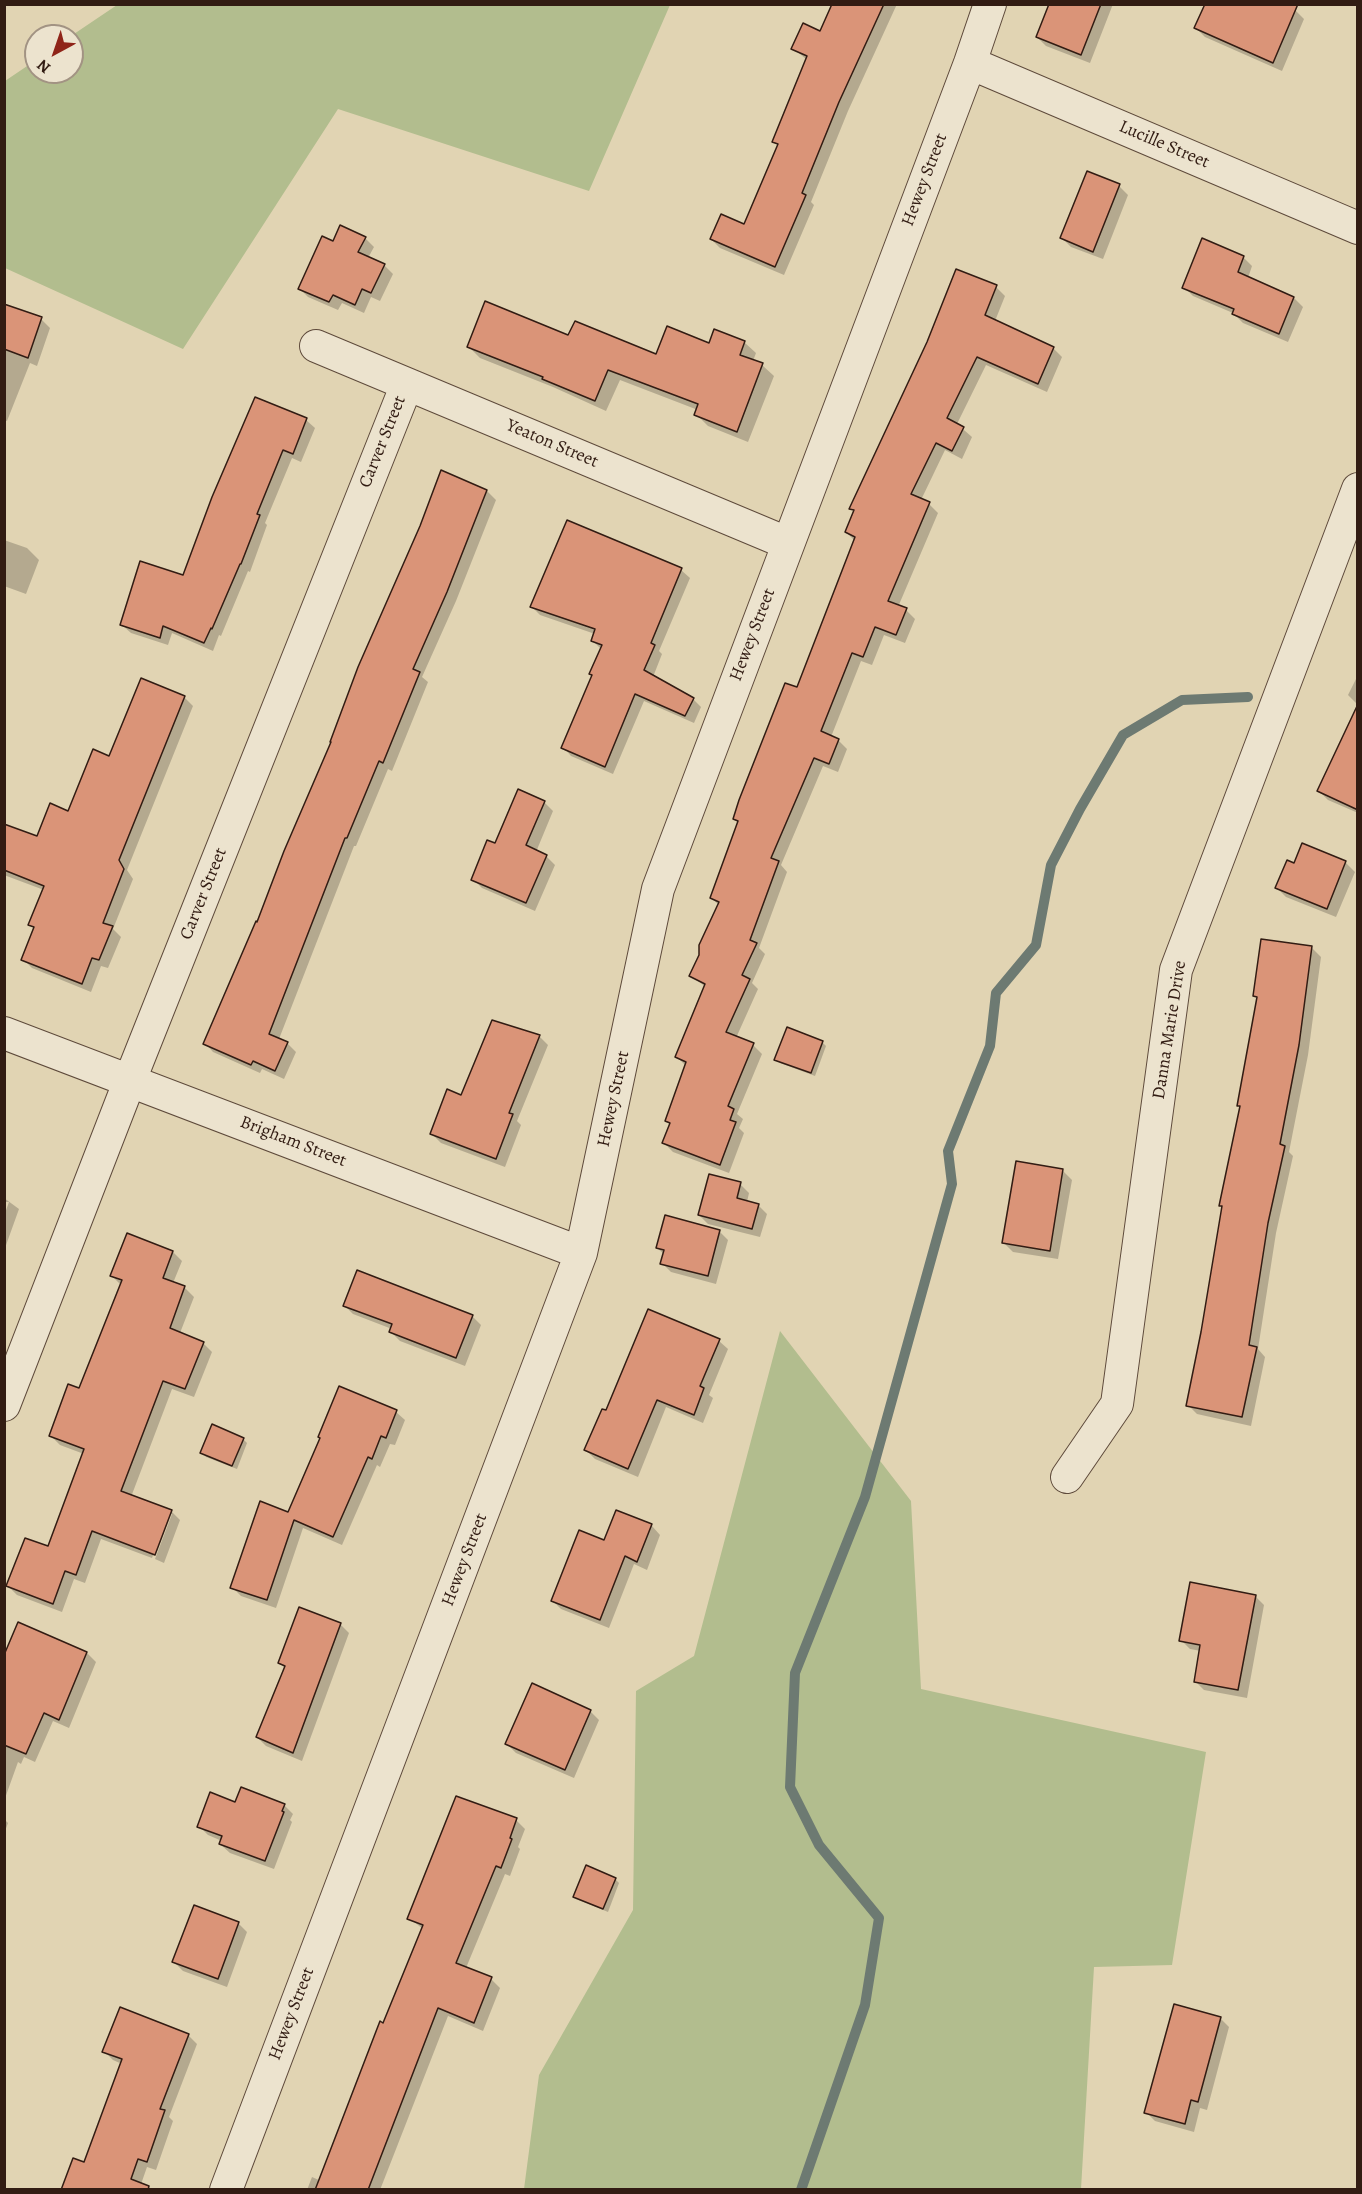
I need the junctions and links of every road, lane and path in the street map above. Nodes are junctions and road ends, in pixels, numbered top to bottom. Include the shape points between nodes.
1 (990, 4) edge
2 (970, 63) junction
3 (1358, 228) edge
4 (316, 346) dead end
5 (406, 384) junction
6 (1358, 489) edge
7 (788, 543) junction
8 (4, 1033) edge
9 (130, 1080) junction
10 (581, 1253) junction
11 (4, 1405) edge
12 (1067, 1477) dead end
13 (225, 2190) edge

1 - 2 street, Hewey Street
2 - 3 street, Lucille Street
2 - 7 street, Hewey Street
4 - 5 street, Yeaton Street
5 - 7 street, Yeaton Street
5 - 9 street, Carver Street
6 - 12 street, Danna Marie Drive via 1176,970 1117,1404
7 - 10 street, Hewey Street via 658,889
8 - 9 street, Brigham Street
9 - 10 street, Brigham Street
9 - 11 street, Carver Street
10 - 13 street, Hewey Street

